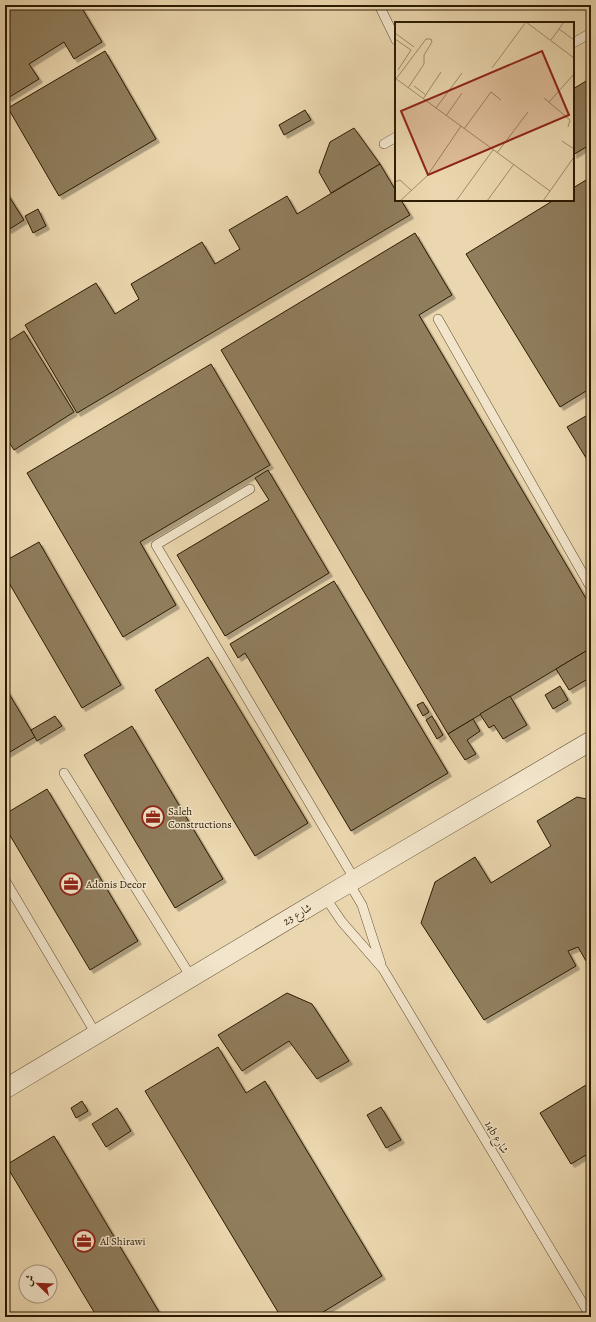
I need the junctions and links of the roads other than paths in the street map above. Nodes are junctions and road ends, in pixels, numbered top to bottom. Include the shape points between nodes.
1 (379, 5) edge
2 (591, 33) edge
3 (395, 38) edge
4 (574, 42) edge
5 (395, 138) edge
6 (384, 144) dead end
7 (438, 319) dead end
8 (250, 489) dead end
9 (591, 588) edge
10 (591, 741) edge
11 (64, 773) dead end
12 (5, 880) edge
13 (352, 882) junction
14 (326, 897) junction
15 (383, 969) junction
16 (191, 978) junction
17 (96, 1034) junction
18 (5, 1089) edge
19 (591, 1317) edge

1 - 3 lane
2 - 4 lane
5 - 6 lane
7 - 9 lane
8 - 13 lane, 14b شارع via 156,545
10 - 13 street, شارع 23
11 - 16 lane
12 - 17 lane
13 - 14 street, شارع 23
13 - 15 lane, 14b شارع
14 - 15 lane, 14b شارع via 342,922
14 - 16 street, شارع 23
15 - 19 lane, 14b شارع
16 - 17 street, شارع 23
17 - 18 street, شارع 23

